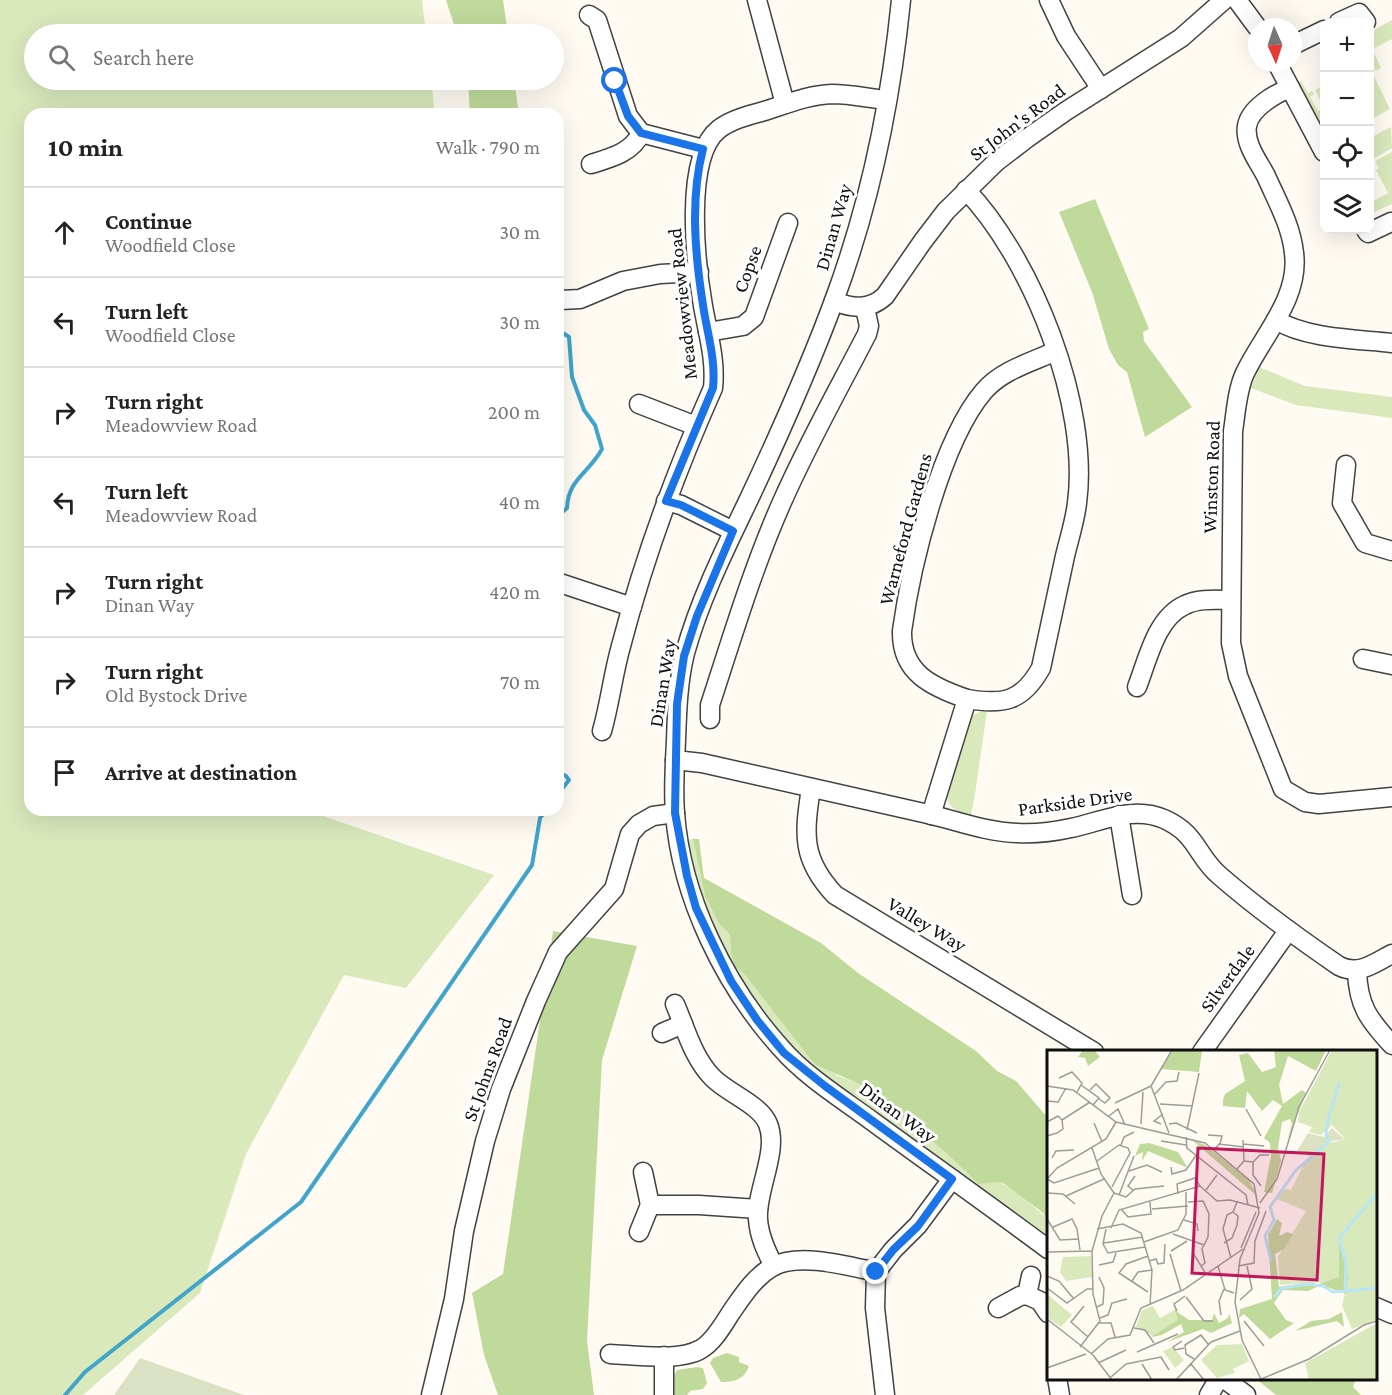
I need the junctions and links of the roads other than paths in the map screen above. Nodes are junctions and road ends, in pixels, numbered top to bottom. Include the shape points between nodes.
1 (757, 0) edge
2 (901, 0) edge
3 (1049, 0) edge
4 (1224, 0) edge
5 (1237, 0) edge
6 (589, 15) dead end
7 (1250, 18) edge
8 (1348, 18) edge
9 (1363, 18) edge
10 (1320, 32) edge
11 (1302, 41) edge
12 (1282, 72) edge
13 (1290, 88) junction
14 (1101, 89) junction
15 (886, 100) junction
16 (785, 104) junction
17 (641, 133) junction
18 (1320, 144) edge
19 (703, 149) junction
20 (591, 164) dead end
21 (966, 190) junction
22 (1391, 222) edge
23 (788, 223) dead end
24 (1374, 230) edge
25 (699, 272) junction
26 (564, 300) edge
27 (834, 301) junction
28 (865, 308) junction
29 (1276, 320) junction
30 (708, 332) junction
31 (1392, 344) edge
32 (1056, 351) junction
33 (650, 403) dead end
34 (696, 426) junction
35 (1346, 465) dead end
36 (666, 501) junction
37 (733, 531) junction
38 (1392, 551) edge
39 (564, 584) edge
40 (1231, 600) junction
41 (632, 607) junction
42 (1363, 659) dead end
43 (1392, 665) edge
44 (1137, 687) dead end
45 (967, 699) junction
46 (711, 719) dead end
47 (601, 732) dead end
48 (675, 760) junction
49 (811, 788) junction
50 (1392, 797) edge
51 (675, 813) junction
52 (931, 814) junction
53 (1119, 815) junction
54 (1132, 895) dead end
55 (1288, 931) junction
56 (1392, 954) edge
57 (1357, 971) junction
58 (675, 1004) dead end
59 (683, 1024) junction
60 (662, 1033) dead end
61 (1392, 1045) edge
62 (1091, 1050) edge
63 (1203, 1050) edge
64 (643, 1172) dead end
65 (952, 1179) junction
66 (650, 1205) junction
67 (758, 1209) junction
68 (639, 1232) dead end
69 (1047, 1248) edge
70 (774, 1266) junction
71 (876, 1272) junction
72 (1031, 1276) dead end
73 (1027, 1295) junction
74 (1377, 1307) edge
75 (998, 1308) dead end
76 (1047, 1312) edge
77 (1392, 1314) edge
78 (610, 1354) dead end
79 (664, 1356) junction
80 (1057, 1380) edge
81 (1220, 1380) edge
82 (1224, 1380) edge
83 (431, 1395) edge
84 (664, 1395) edge
85 (885, 1395) edge
86 (1060, 1395) edge
87 (1209, 1395) edge
88 (1246, 1395) edge

1 - 16 street
2 - 15 street, Dinan Way
3 - 14 street via 1066,36
4 - 14 street, St John's Road via 1181,38
5 - 7 street
6 - 17 street via 597,20 628,116
8 - 9 street via 1359,13
10 - 11 street
12 - 13 street
13 - 18 street
13 - 29 street, Winston Road via 1254,112 1246,132 1288,225 1294,252 1295,268 1289,291
14 - 21 street, St John's Road via 1026,139
15 - 16 street via 830,94
15 - 27 street, Dinan Way via 870,185
16 - 19 street via 717,130
17 - 19 street
17 - 20 street via 620,155
19 - 25 street, Meadowview Road via 696,206
21 - 28 street, St John's Road via 922,241 885,296
21 - 32 street, Warneford Gardens via 987,212 1016,260
22 - 24 street
23 - 30 street, Copse via 754,317 742,326
25 - 26 street via 623,281 580,299
25 - 30 street, Meadowview Road
27 - 28 street
27 - 37 street, Dinan Way
28 - 46 street via 867,334 780,504 710,705
29 - 31 street via 1332,337
29 - 40 street, Winston Road via 1245,373 1237,405 1233,430
30 - 34 street, Meadowview Road via 715,373 713,388
32 - 45 street, Warneford Gardens via 1073,409 1077,503 1041,668 1023,692 1006,701
32 - 45 street, Warneford Gardens via 1005,373 985,389 970,411 947,456 916,564 902,631 909,663 932,685
33 - 34 street
34 - 36 street, Meadowview Road
35 - 38 street via 1342,503 1365,543
36 - 37 street
36 - 41 street, Meadowview Road
37 - 48 street, Dinan Way via 684,656
39 - 41 street
40 - 44 street via 1198,601 1173,612 1156,637
40 - 50 street, Winston Road via 1231,644 1238,676 1283,789 1305,802 1319,804
41 - 47 street, Meadowview Road
42 - 43 street
45 - 52 street
48 - 49 street, Parkside Drive
48 - 51 street, Dinan Way
49 - 52 street, Parkside Drive
49 - 62 street, Valley Way via 806,819 810,862 835,895
51 - 65 street, Dinan Way via 696,908 731,981 757,1020 784,1053
51 - 83 street, St Johns Road via 653,816 630,834 614,889 558,952 536,1002 484,1141
52 - 53 street, Parkside Drive via 970,826 1015,833 1070,829
53 - 54 street
53 - 55 street, Parkside Drive via 1155,816 1177,826 1190,836 1219,875
55 - 57 street, Parkside Drive via 1340,966
55 - 63 street, Silverdale
56 - 57 street
57 - 61 street via 1360,1002
58 - 59 street
59 - 60 street
59 - 67 street via 710,1075 767,1121 770,1139
64 - 66 street
65 - 69 street, Dinan Way
65 - 71 street via 918,1226
66 - 67 street
66 - 68 street
67 - 70 street via 760,1233
70 - 71 street via 807,1261
70 - 79 street via 746,1291 702,1349 686,1355
71 - 85 street via 875,1308
72 - 73 street
73 - 75 street
73 - 76 street via 1040,1301
74 - 77 street
78 - 79 street
79 - 84 street
80 - 86 street
81 - 87 street
82 - 88 street

